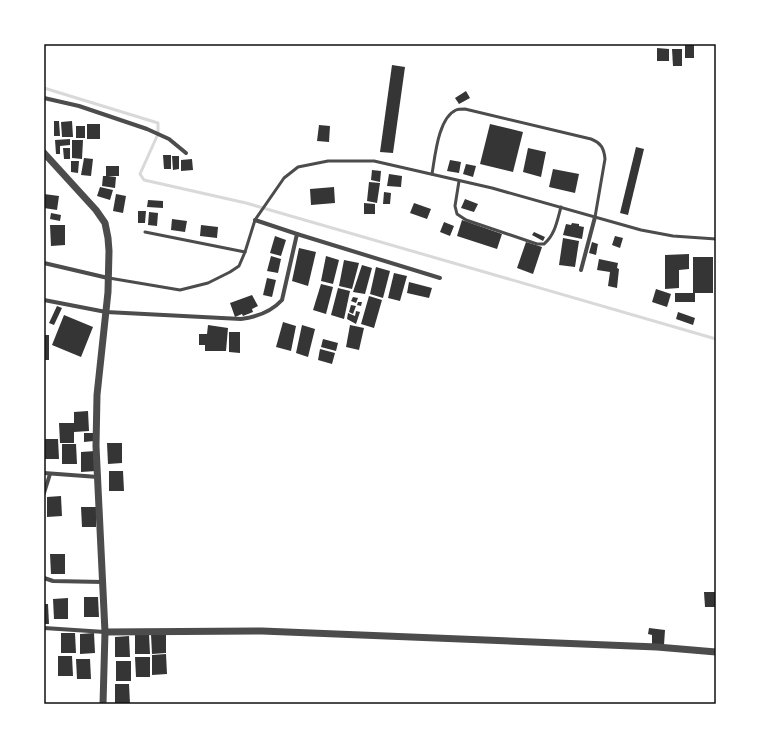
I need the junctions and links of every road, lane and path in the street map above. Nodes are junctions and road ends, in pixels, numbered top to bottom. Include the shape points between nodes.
1 (44, 98) edge
2 (44, 153) edge
3 (186, 153) dead end
4 (432, 174) junction
5 (459, 180) junction
6 (561, 207) junction
7 (595, 217) junction
8 (255, 220) junction
9 (145, 232) dead end
10 (297, 234) junction
11 (716, 239) edge
12 (246, 252) junction
13 (44, 263) edge
14 (580, 270) dead end
15 (108, 278) junction
16 (440, 278) dead end
17 (44, 300) edge
18 (106, 312) junction
19 (44, 473) edge
20 (50, 474) junction
21 (98, 477) junction
22 (44, 493) edge
23 (44, 578) edge
24 (103, 582) junction
25 (44, 628) edge
26 (105, 632) junction
27 (716, 652) edge
28 (103, 704) edge

1 - 3 street via 79,106 160,134
2 - 15 street via 105,223 109,250
4 - 5 lane
4 - 7 lane via 442,124 456,110 465,109 591,139 602,145 605,151
4 - 8 lane via 374,161 328,161 298,167 284,178
5 - 6 lane
5 - 6 lane via 454,206 458,214 466,220 537,244 544,244 550,240
6 - 7 lane
7 - 11 lane via 654,233
7 - 14 street
8 - 10 street
8 - 12 lane
9 - 12 lane
10 - 16 street
10 - 18 street via 282,300 276,307 255,317 241,319
12 - 15 lane via 239,266 230,272 208,283 180,290
13 - 15 street
15 - 18 street
17 - 18 street
18 - 21 street via 97,395
19 - 20 street
20 - 21 street
20 - 22 street
21 - 24 street
23 - 24 street via 53,581
24 - 26 street
25 - 26 street
26 - 27 street via 262,631 657,647
26 - 28 street

